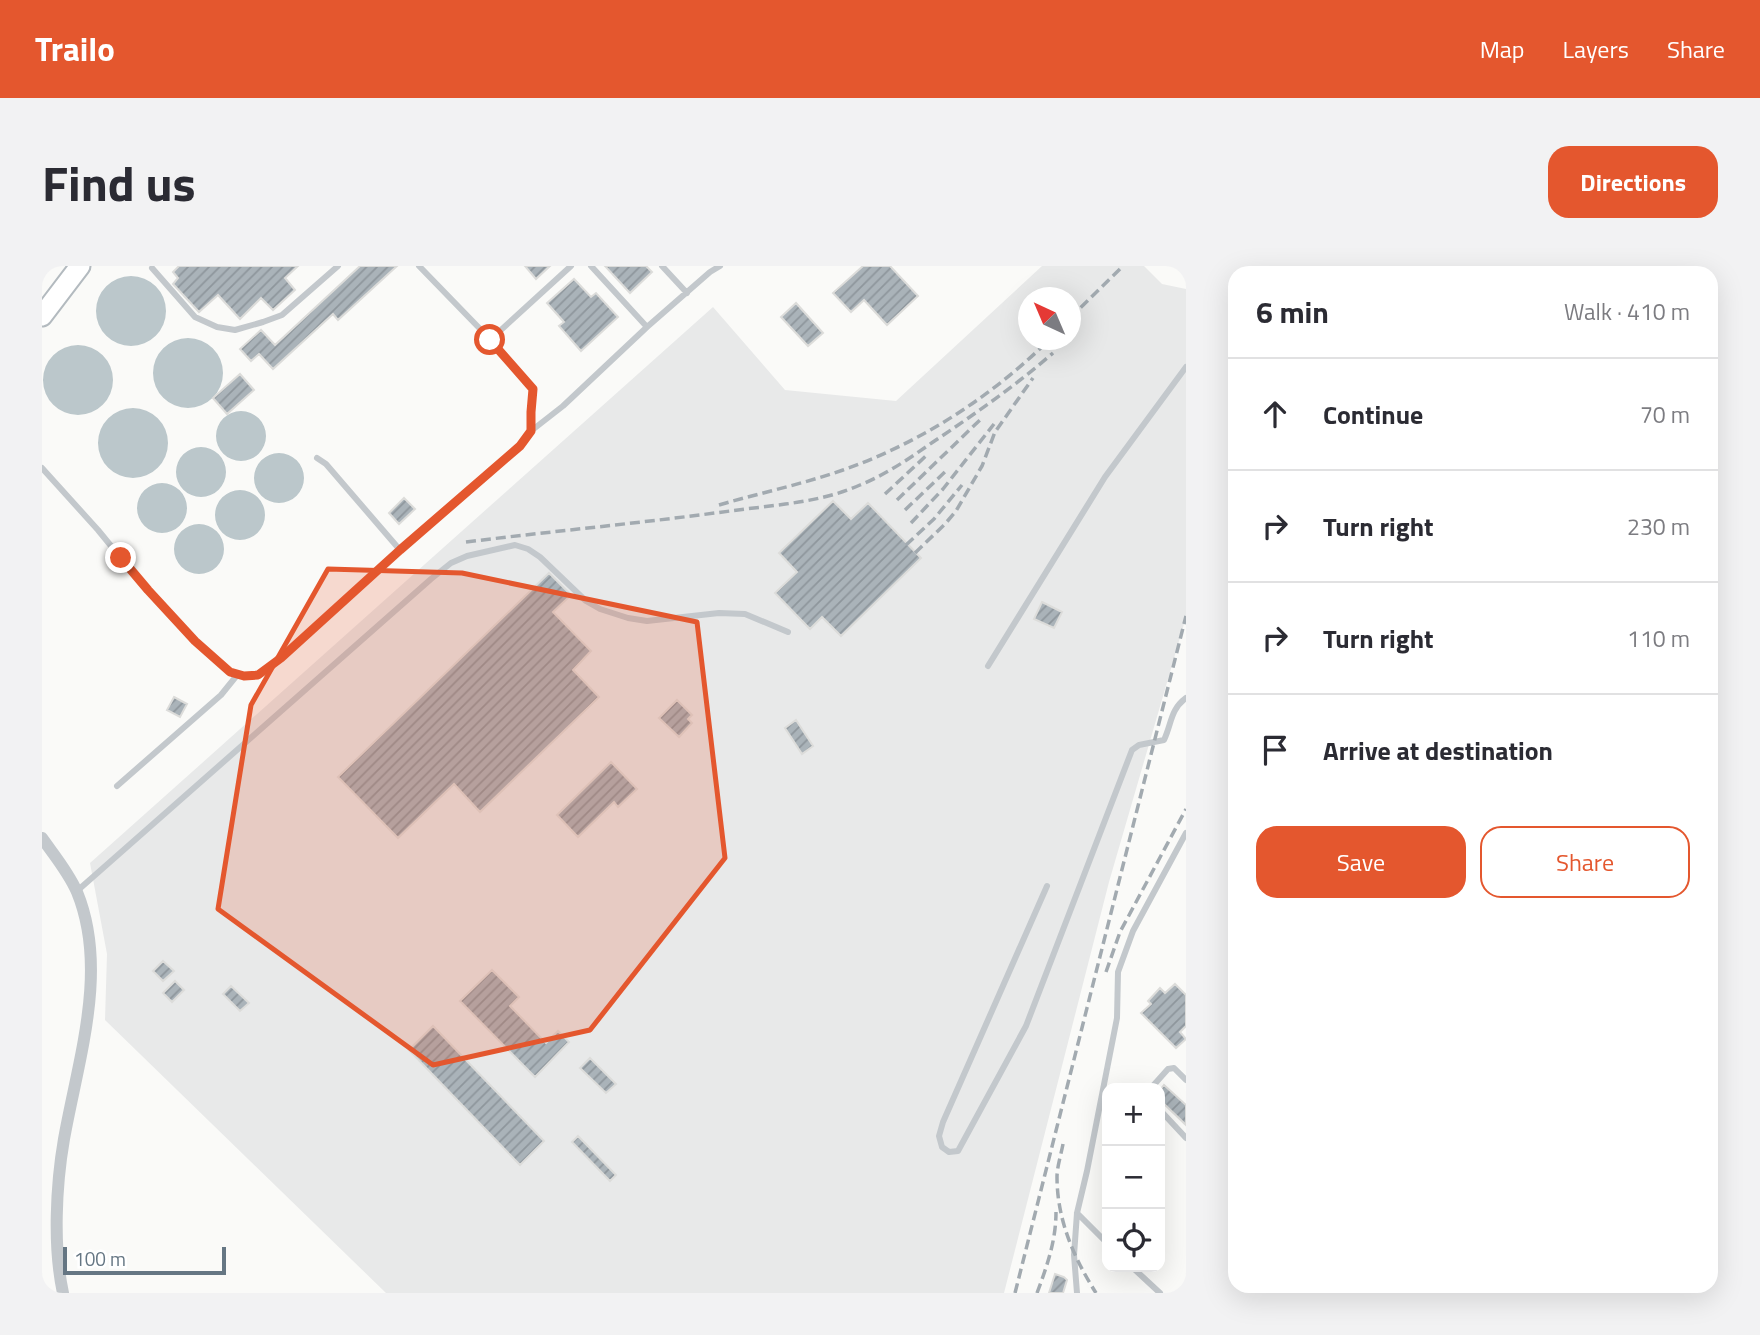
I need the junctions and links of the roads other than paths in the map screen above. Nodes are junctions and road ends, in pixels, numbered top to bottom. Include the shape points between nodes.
1 (80, 266) edge
2 (338, 266) edge
3 (419, 266) edge
4 (570, 266) edge
5 (591, 266) edge
6 (662, 266) edge
7 (720, 266) edge
8 (152, 268) edge
9 (687, 293) junction
10 (42, 316) edge
11 (647, 327) junction
12 (490, 340) junction
13 (1186, 367) edge
14 (531, 431) junction
15 (317, 458) dead end
16 (42, 468) edge
17 (400, 550) junction
18 (788, 632) dead end
19 (988, 666) dead end
20 (238, 674) junction
21 (1186, 698) edge
22 (117, 786) dead end
23 (1186, 833) edge
24 (42, 838) edge
25 (1183, 847) edge
26 (1047, 886) dead end
27 (77, 891) junction
28 (1186, 1080) edge
29 (1107, 1083) edge
30 (1155, 1083) edge
31 (1102, 1107) edge
32 (1165, 1116) edge
33 (1186, 1138) edge
34 (1077, 1213) junction
35 (1102, 1238) edge
36 (1137, 1272) edge
37 (63, 1293) edge
38 (1077, 1293) edge
39 (1160, 1293) edge

1 - 10 main road
2 - 8 lane via 282,315 235,330 195,317
3 - 12 lane
4 - 12 lane
5 - 11 lane
6 - 9 lane
7 - 9 lane
9 - 11 lane
11 - 14 lane
12 - 14 lane via 533,389
13 - 19 lane via 1105,477
14 - 17 lane via 520,446
15 - 17 lane
16 - 20 lane via 195,641
17 - 20 lane via 269,668 258,675
18 - 27 lane via 745,614 647,621 628,618 586,601 528,549 515,545 467,556 431,579
20 - 22 lane via 221,695
21 - 26 lane via 1174,710 1164,740 1132,750 1026,1026 958,1151 949,1152 939,1136 943,1122
23 - 25 lane
24 - 27 street
25 - 29 lane via 1133,931 1118,972 1117,1018
27 - 37 street via 88,931 90,980 58,1189
28 - 30 lane via 1168,1069
31 - 34 lane
32 - 33 lane
34 - 35 lane
34 - 38 lane
36 - 39 lane

